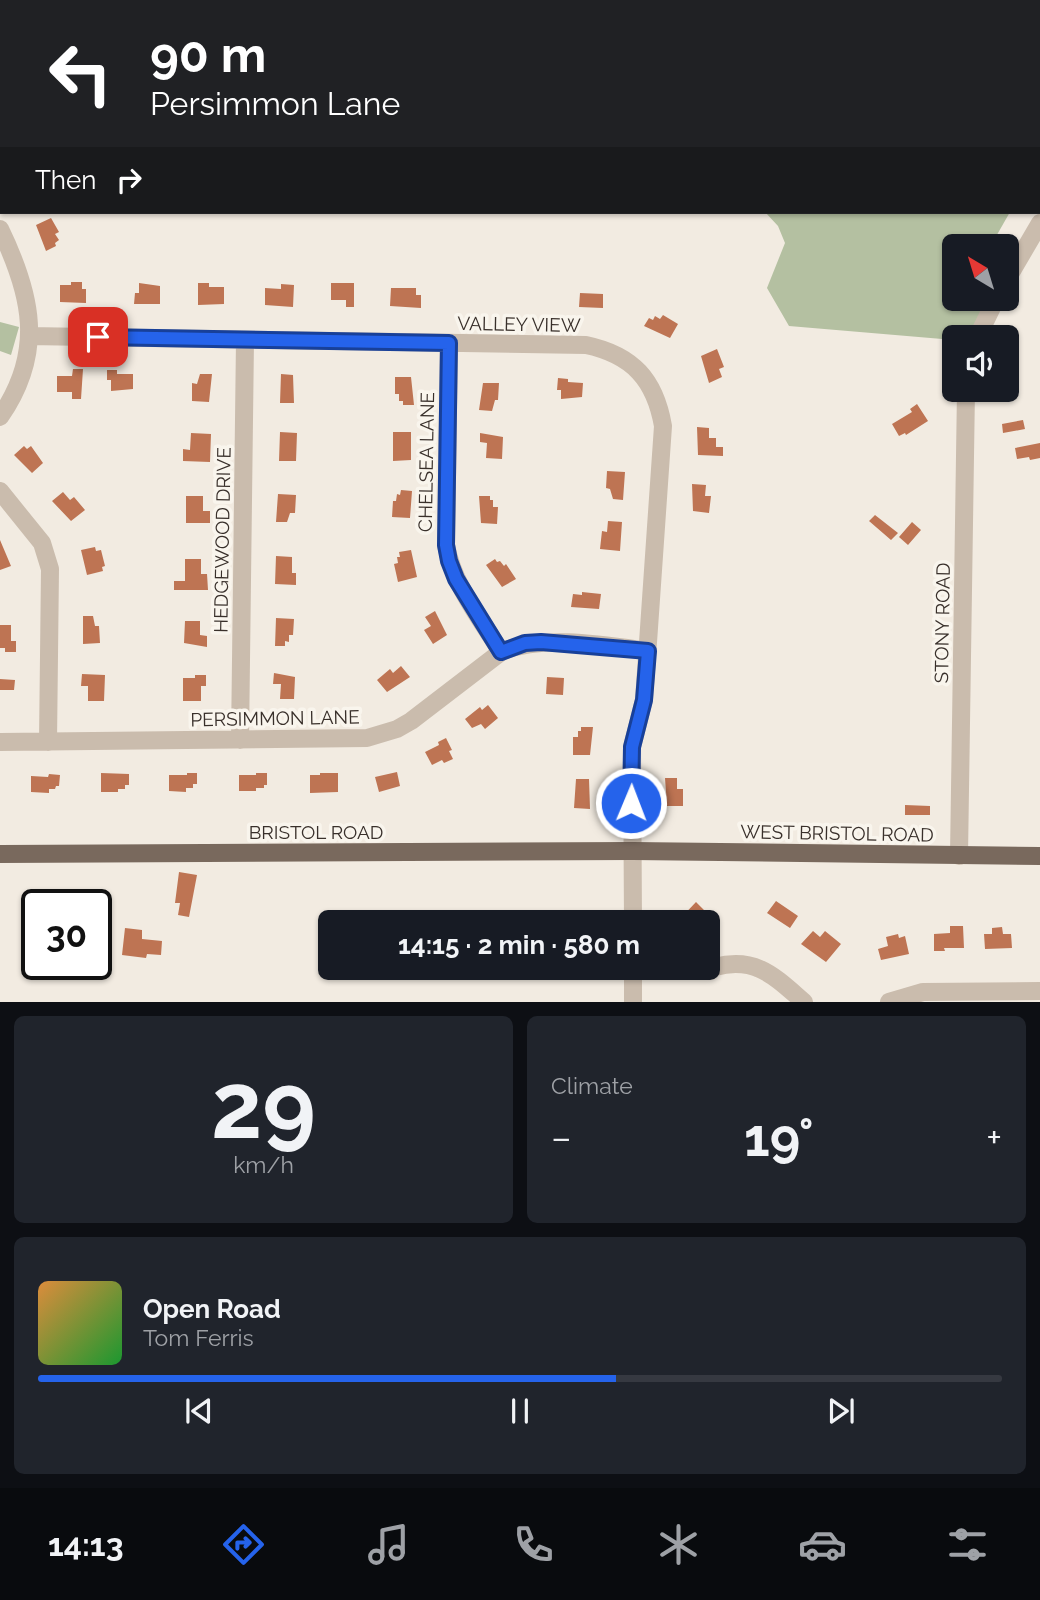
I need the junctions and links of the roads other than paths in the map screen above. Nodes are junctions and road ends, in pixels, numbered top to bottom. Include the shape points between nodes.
1 (1040, 223) edge
2 (0, 229) edge
3 (1019, 259) edge
4 (29, 336) junction
5 (245, 340) junction
6 (449, 343) junction
7 (966, 402) edge
8 (0, 417) edge
9 (0, 491) edge
10 (648, 651) junction
11 (501, 652) junction
12 (240, 740) junction
13 (0, 742) edge
14 (48, 742) junction
15 (633, 851) junction
16 (0, 854) edge
17 (959, 856) junction
18 (1040, 856) edge
19 (633, 910) edge
20 (720, 966) edge
21 (633, 980) edge
22 (1040, 991) edge
23 (633, 1002) edge
24 (804, 1002) edge
25 (889, 1002) edge

1 - 3 street
2 - 4 street via 24,287
4 - 5 street, VALLEY VIEW
4 - 8 street via 17,386
5 - 6 street, VALLEY VIEW
5 - 12 street, HEDGEWOOD DRIVE
6 - 10 street, VALLEY VIEW via 595,347 631,364 651,386 663,426
6 - 11 street, CHELSEA LANE via 446,545 456,579
7 - 17 street, STONY ROAD
9 - 14 street via 42,543 50,569
10 - 11 street, PERSIMMON LANE via 541,642
10 - 15 street, VALLEY VIEW via 644,700 632,747
11 - 12 street, PERSIMMON LANE via 411,721 383,734 351,740
12 - 14 street, PERSIMMON LANE
13 - 14 street, PERSIMMON LANE
15 - 16 main road, BRISTOL ROAD
15 - 17 main road, WEST BRISTOL ROAD
15 - 19 street, VALLEY VIEW
17 - 18 main road, WEST BRISTOL ROAD
20 - 24 street via 763,969
21 - 23 street
22 - 25 street via 923,992

